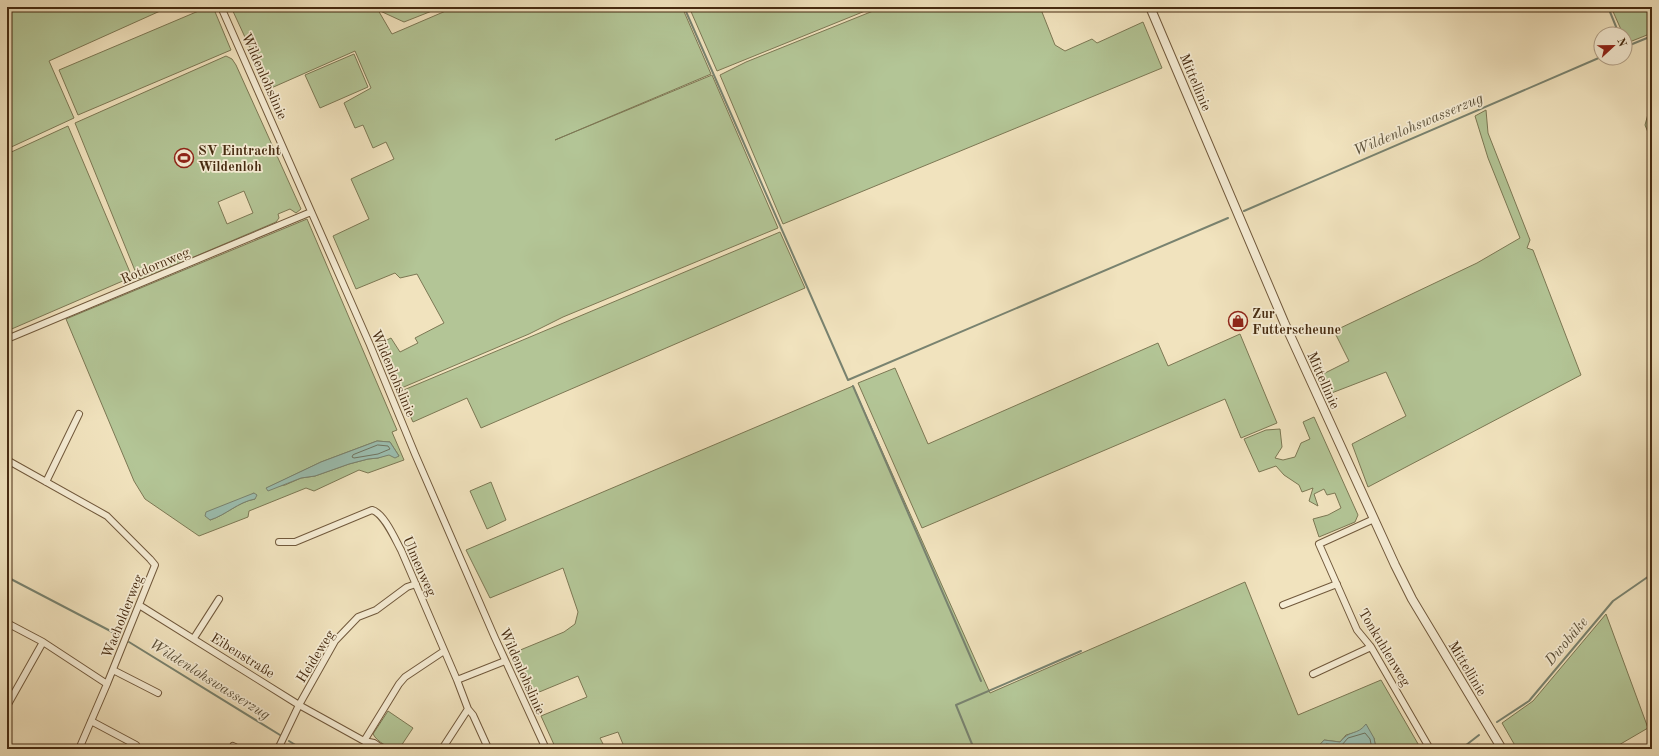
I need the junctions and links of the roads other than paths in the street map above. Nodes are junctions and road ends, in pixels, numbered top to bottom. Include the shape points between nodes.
1 (221, 7) edge
2 (1150, 7) edge
3 (311, 212) junction
4 (7, 339) edge
5 (79, 414) dead end
6 (7, 460) edge
7 (46, 482) junction
8 (1374, 519) junction
9 (279, 542) dead end
10 (416, 584) junction
11 (1337, 584) junction
12 (219, 599) dead end
13 (139, 605) junction
14 (1283, 605) dead end
15 (7, 623) edge
16 (194, 638) junction
17 (43, 642) junction
18 (1371, 647) junction
19 (444, 651) junction
20 (505, 661) junction
21 (113, 670) junction
22 (1313, 674) dead end
23 (457, 680) junction
24 (107, 684) junction
25 (158, 693) dead end
26 (299, 705) junction
27 (7, 706) edge
28 (468, 709) junction
29 (91, 721) junction
30 (364, 741) junction
31 (136, 745) dead end
32 (488, 748) edge
33 (79, 749) edge
34 (278, 749) edge
35 (383, 749) edge
36 (442, 749) edge
37 (546, 749) edge
38 (1430, 749) edge
39 (1502, 749) edge

1 - 3 street, Wildenlohslinie
2 - 8 street, Mittellinie via 1284,322
3 - 4 street, Rotdornweg
3 - 20 street, Wildenlohslinie
5 - 7 street
6 - 7 street, Wacholderweg
7 - 13 street, Wacholderweg via 107,516 155,565
8 - 11 street, Tonkuhlenweg via 1319,544
8 - 39 street, Mittellinie via 1412,599
9 - 10 street, Ulmenweg via 295,542 372,510 377,511 393,534
10 - 19 street, Ulmenweg
10 - 26 street, Heideweg via 407,587 376,610 358,618 344,630 335,641
11 - 14 street
11 - 18 street, Tonkuhlenweg via 1357,630
12 - 16 street, Eibenstraße
13 - 16 street, Eibenstraße
13 - 21 street, Wacholderweg
15 - 17 street
16 - 26 street, Eibenstraße
17 - 24 street
17 - 27 street
18 - 22 street
18 - 38 street, Tonkuhlenweg
19 - 23 street, Ulmenweg
19 - 30 street via 405,677
20 - 23 street
20 - 37 street, Wildenlohslinie
21 - 24 street, Wacholderweg
21 - 25 street, Wacholderweg
23 - 28 street
24 - 29 street, Wacholderweg
26 - 30 street, Eibenstraße
26 - 34 street, Heideweg
28 - 32 street
28 - 36 street
29 - 31 street
29 - 33 street, Wacholderweg
30 - 35 street, Eibenstraße via 374,743

